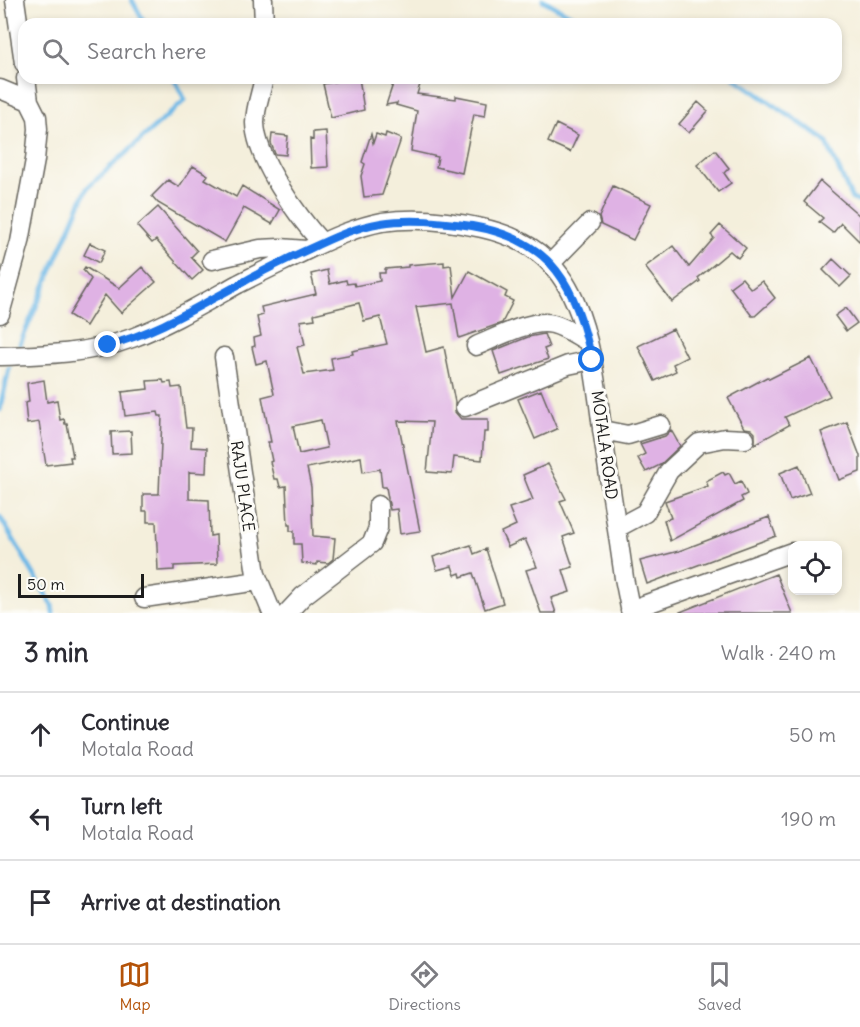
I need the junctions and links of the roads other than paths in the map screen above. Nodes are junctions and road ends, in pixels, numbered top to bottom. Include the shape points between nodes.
1 (15, 0) edge
2 (263, 0) edge
3 (264, 18) edge
4 (18, 21) edge
5 (27, 84) edge
6 (263, 84) edge
7 (0, 89) edge
8 (29, 101) junction
9 (590, 223) dead end
10 (315, 247) junction
11 (212, 260) dead end
12 (551, 263) junction
13 (0, 314) edge
14 (587, 341) junction
15 (476, 346) dead end
16 (0, 356) edge
17 (224, 357) dead end
18 (592, 360) junction
19 (465, 407) dead end
20 (661, 425) dead end
21 (602, 430) junction
22 (745, 440) dead end
23 (378, 505) dead end
24 (617, 528) junction
25 (788, 553) edge
26 (258, 581) junction
27 (144, 598) dead end
28 (631, 611) edge
29 (272, 613) edge
30 (287, 613) edge

1 - 4 street
2 - 3 street
5 - 8 street
6 - 10 street via 255,122 260,146
7 - 8 street
8 - 13 street via 37,117 35,160 21,242
9 - 12 street
10 - 11 street via 260,249
10 - 12 street, MOTALA ROAD via 359,228 415,220 498,232
10 - 16 street, MOTALA ROAD via 129,339 93,349
12 - 14 street, MOTALA ROAD via 564,279
14 - 15 street via 544,323
14 - 18 street, MOTALA ROAD
17 - 26 street, RAJU PLACE
18 - 19 street via 568,365
18 - 21 street, MOTALA ROAD
20 - 21 street via 628,435
21 - 24 street, MOTALA ROAD
22 - 24 street via 725,438 699,443 669,471 645,513
23 - 30 street via 378,528 372,543
24 - 28 street, MOTALA ROAD
25 - 28 street
26 - 27 street
26 - 29 street, RAJU PLACE

